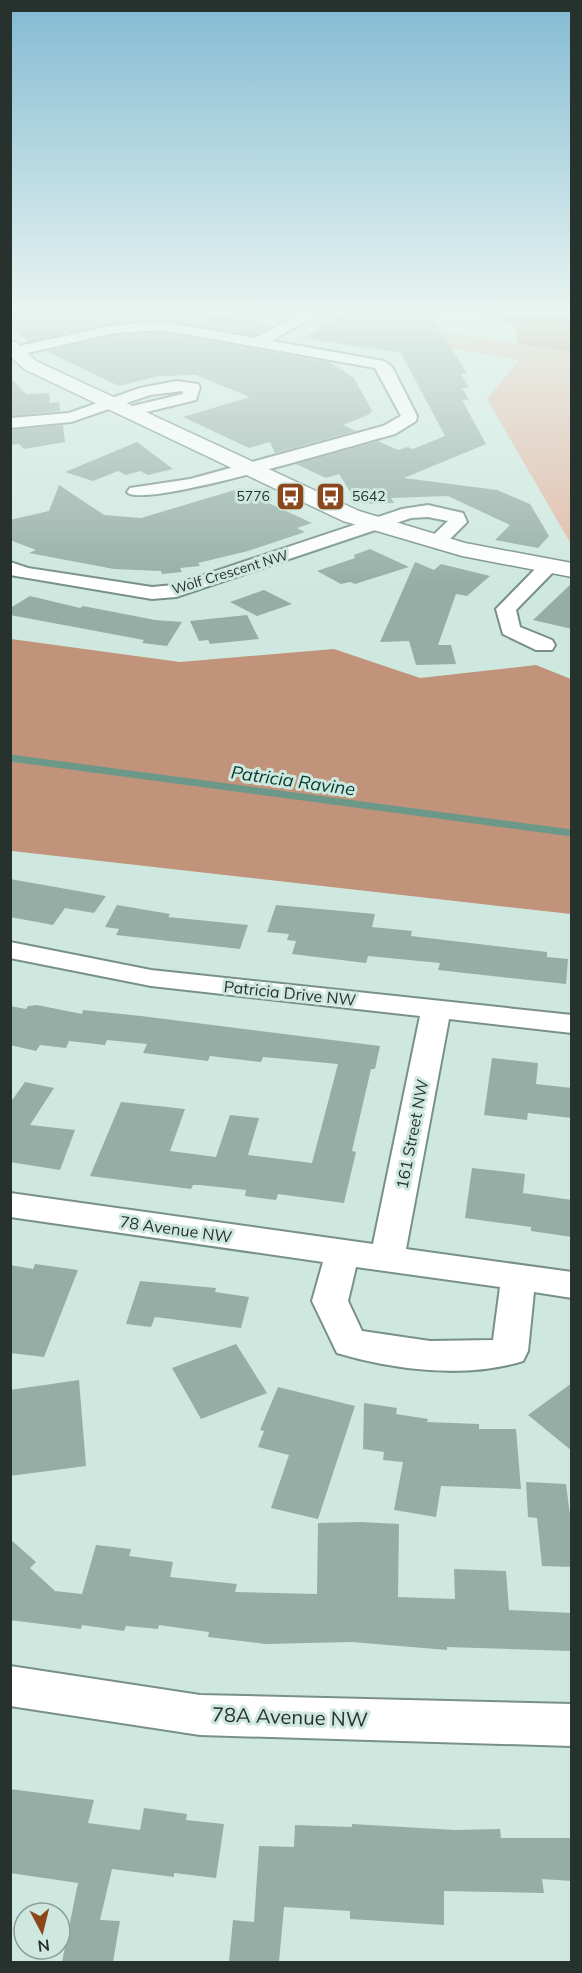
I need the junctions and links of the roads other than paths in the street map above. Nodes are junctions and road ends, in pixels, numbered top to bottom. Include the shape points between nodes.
1 (111, 402) edge
2 (402, 402) edge
3 (121, 407) junction
4 (10, 423) edge
5 (247, 468) junction
6 (136, 492) dead end
7 (376, 525) junction
8 (436, 542) junction
9 (548, 567) junction
10 (10, 568) edge
11 (572, 570) edge
12 (544, 645) dead end
13 (10, 950) edge
14 (436, 1010) junction
15 (572, 1024) edge
16 (10, 1205) edge
17 (342, 1253) junction
18 (387, 1259) junction
19 (518, 1278) junction
20 (572, 1285) edge
21 (10, 1686) edge
22 (572, 1725) edge

1 - 3 street
2 - 5 street via 408,421 389,430
3 - 4 street
3 - 5 street
5 - 6 street via 191,484
5 - 7 street
7 - 8 street
7 - 8 street, Wolf Crescent NW via 409,513 428,511 456,517 458,522
7 - 10 street, Wolf Crescent NW via 176,591 152,592
8 - 9 street
9 - 11 street
9 - 12 street via 506,609 510,630
13 - 14 street, Patricia Drive NW via 151,978
14 - 15 street, Patricia Drive NW
14 - 18 street, 161 Street NW
16 - 17 street, 78 Avenue NW
17 - 18 street, 78 Avenue NW
17 - 19 street via 330,1301 350,1343 409,1354 484,1356 510,1351
18 - 19 street, 78 Avenue NW
19 - 20 street, 78 Avenue NW
21 - 22 street, 78A Avenue NW via 200,1715

